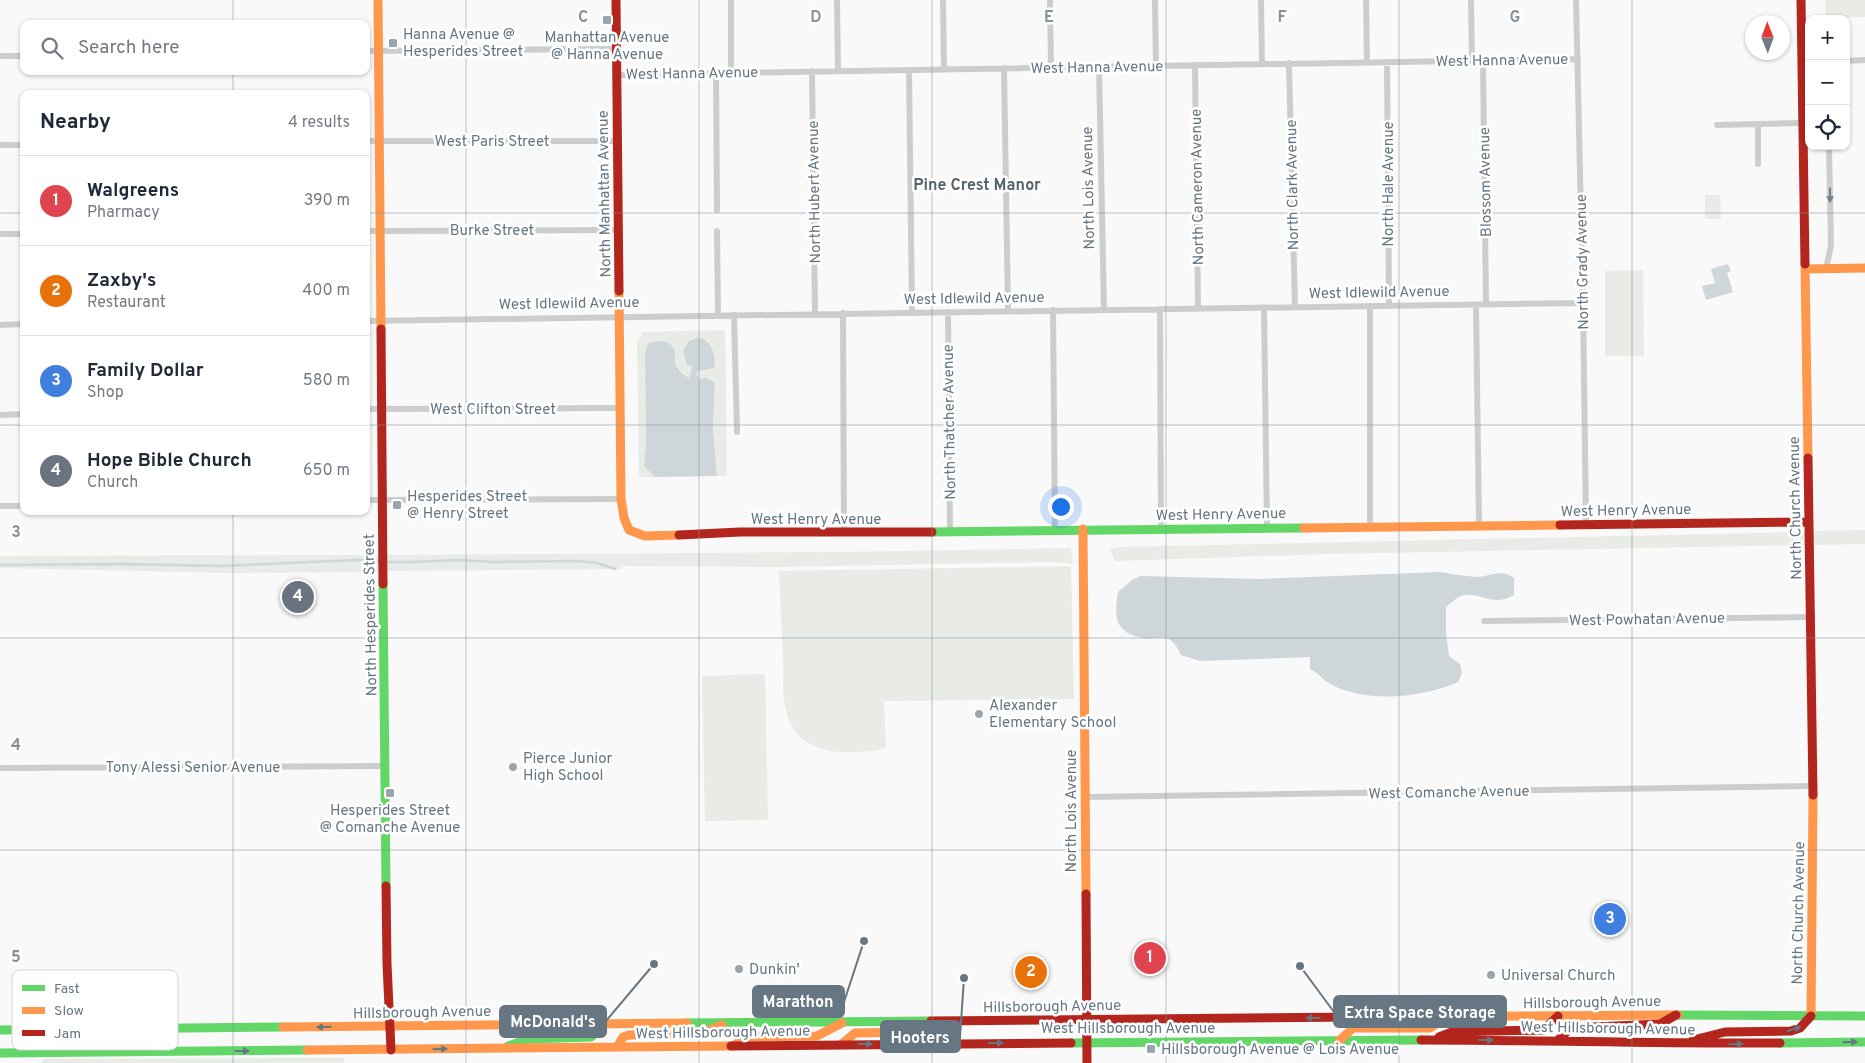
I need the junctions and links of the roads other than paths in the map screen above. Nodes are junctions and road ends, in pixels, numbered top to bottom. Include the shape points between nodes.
1 (378, 0) edge
2 (616, 0) edge
3 (731, 0) edge
4 (838, 0) edge
5 (943, 0) edge
6 (1050, 0) edge
7 (1155, 0) edge
8 (1261, 0) edge
9 (1366, 0) edge
10 (1471, 0) edge
11 (1576, 0) edge
12 (1801, 0) edge
13 (617, 49) junction
14 (370, 51) edge
15 (378, 51) junction
16 (0, 56) edge
17 (20, 56) edge
18 (1578, 59) junction
19 (1472, 60) junction
20 (1483, 60) junction
21 (1865, 60) edge
22 (1805, 61) edge
23 (1850, 61) edge
24 (1367, 62) junction
25 (1387, 62) junction
26 (1289, 63) junction
27 (1262, 64) junction
28 (1196, 65) junction
29 (1156, 66) junction
30 (1051, 67) junction
31 (1099, 67) junction
32 (1004, 68) junction
33 (944, 69) junction
34 (909, 70) junction
35 (838, 71) junction
36 (812, 72) junction
37 (716, 73) junction
38 (731, 73) junction
39 (617, 75) junction
40 (1802, 122) junction
41 (1758, 124) junction
42 (1717, 125) dead end
43 (618, 140) junction
44 (370, 141) edge
45 (380, 141) junction
46 (0, 145) edge
47 (20, 145) edge
48 (1829, 150) edge
49 (1758, 164) dead end
50 (717, 210) dead end
51 (619, 230) junction
52 (718, 230) dead end
53 (370, 231) edge
54 (380, 231) junction
55 (0, 234) edge
56 (20, 234) edge
57 (1865, 268) edge
58 (1805, 269) junction
59 (1826, 269) junction
60 (1583, 303) junction
61 (1486, 304) junction
62 (1476, 305) junction
63 (1370, 306) junction
64 (1389, 306) junction
65 (1295, 307) junction
66 (1198, 308) junction
67 (1264, 308) junction
68 (1160, 309) junction
69 (1053, 310) junction
70 (1104, 310) junction
71 (1008, 311) junction
72 (912, 312) junction
73 (948, 312) junction
74 (815, 313) junction
75 (843, 313) junction
76 (734, 314) junction
77 (718, 315) junction
78 (620, 316) junction
79 (381, 320) junction
80 (370, 321) edge
81 (20, 324) edge
82 (0, 325) edge
83 (620, 408) junction
84 (381, 409) junction
85 (370, 410) edge
86 (0, 414) edge
87 (20, 414) edge
88 (738, 432) dead end
89 (622, 498) junction
90 (370, 500) edge
91 (382, 500) junction
92 (0, 506) edge
93 (20, 506) edge
94 (1808, 522) junction
95 (1586, 524) junction
96 (1479, 525) junction
97 (1370, 526) junction
98 (1267, 527) junction
99 (1083, 529) junction
100 (1161, 529) junction
101 (1055, 530) junction
102 (635, 532) joint
103 (950, 532) junction
104 (844, 533) junction
105 (1811, 617) junction
106 (1484, 621) dead end
107 (386, 766) junction
108 (0, 768) edge
109 (1813, 786) junction
110 (1085, 797) junction
111 (1676, 1015) junction
112 (1863, 1015) edge
113 (1558, 1016) junction
114 (1811, 1016) junction
115 (1448, 1017) junction
116 (1086, 1019) junction
117 (938, 1021) junction
118 (844, 1022) junction
119 (725, 1023) junction
120 (598, 1024) junction
121 (390, 1026) junction
122 (178, 1028) edge
123 (1431, 1040) junction
124 (1558, 1040) junction
125 (1339, 1041) junction
126 (1087, 1042) junction
127 (1865, 1042) edge
128 (842, 1044) junction
129 (1678, 1044) junction
130 (734, 1046) junction
131 (617, 1047) junction
132 (503, 1049) junction
133 (37, 1050) edge
134 (391, 1050) junction
135 (0, 1053) edge
136 (34, 1053) junction
137 (1087, 1063) edge

1 - 15 main road, North Hesperides Street
2 - 13 main road, North Manhattan Avenue
3 - 38 street
4 - 35 street
5 - 33 street
6 - 30 street
7 - 29 street
8 - 27 street
9 - 24 street
10 - 19 street
11 - 18 street, North Grady Avenue
12 - 22 main road, North Church Avenue
13 - 15 street, West Hanna Avenue
13 - 39 main road, North Manhattan Avenue
14 - 15 street, West Hanna Avenue
15 - 45 main road, North Hesperides Street
16 - 17 street
18 - 20 street, West Hanna Avenue
18 - 60 street, North Grady Avenue
19 - 20 street, West Hanna Avenue
19 - 25 street, West Hanna Avenue
20 - 61 street, Blossom Avenue
21 - 23 street
22 - 40 main road, North Church Avenue
24 - 25 street, West Hanna Avenue
24 - 26 street, West Hanna Avenue
25 - 64 street, North Hale Avenue
26 - 27 street, West Hanna Avenue
26 - 65 street, North Clark Avenue
27 - 28 street, West Hanna Avenue
28 - 29 street, West Hanna Avenue
28 - 66 street, North Cameron Avenue
29 - 31 street, West Hanna Avenue
30 - 31 street, West Hanna Avenue
30 - 32 street, West Hanna Avenue
31 - 70 street, North Lois Avenue
32 - 33 street, West Hanna Avenue
32 - 71 street
33 - 34 street, West Hanna Avenue
34 - 35 street, West Hanna Avenue
34 - 72 street
35 - 36 street, West Hanna Avenue
36 - 38 street, West Hanna Avenue
36 - 74 street, North Hubert Avenue
37 - 38 street, West Hanna Avenue
37 - 39 street, West Hanna Avenue
37 - 50 street
39 - 43 main road, North Manhattan Avenue
40 - 41 street
40 - 58 main road, North Church Avenue
41 - 42 street
41 - 49 street
43 - 45 street, West Paris Street
43 - 51 main road, North Manhattan Avenue
44 - 45 street, West Paris Street
45 - 54 main road, North Hesperides Street
46 - 47 street
48 -> 59 street via 1831,245
51 - 54 street, Burke Street
51 - 78 main road, North Manhattan Avenue
52 - 77 street
53 - 54 street, Burke Street
54 - 79 main road, North Hesperides Street
55 - 56 street
57 - 59 main road
58 - 59 main road
58 - 94 main road, North Church Avenue
60 - 61 street, West Idlewild Avenue
60 - 95 street, North Grady Avenue
61 - 62 street, West Idlewild Avenue
62 - 64 street, West Idlewild Avenue
62 - 96 street
63 - 64 street, West Idlewild Avenue
63 - 65 street, West Idlewild Avenue
63 - 97 street
65 - 67 street, West Idlewild Avenue
66 - 67 street, West Idlewild Avenue
66 - 68 street, West Idlewild Avenue
67 - 98 street
68 - 70 street, West Idlewild Avenue
68 - 100 street
69 - 70 street, West Idlewild Avenue
69 - 71 street, West Idlewild Avenue
69 - 101 street
71 - 73 street, West Idlewild Avenue
72 - 73 street, West Idlewild Avenue
72 - 75 street, West Idlewild Avenue
73 - 103 street, North Thatcher Avenue
74 - 75 street, West Idlewild Avenue
74 - 76 street, West Idlewild Avenue
75 - 104 street
76 - 77 street, West Idlewild Avenue
76 - 88 street
77 - 78 street, West Idlewild Avenue
78 - 79 street, West Idlewild Avenue
78 - 83 main road, North Manhattan Avenue
79 - 80 street, West Idlewild Avenue
79 - 84 main road, North Hesperides Street
81 - 82 street
83 - 84 street, West Clifton Street
83 - 89 main road, North Manhattan Avenue
84 - 85 street, West Clifton Street
84 - 91 main road, North Hesperides Street
86 - 87 street
89 - 91 street
89 - 102 main road, North Manhattan Avenue via 624,518 630,530
90 - 91 street
91 - 107 main road, North Hesperides Street
92 - 93 street
94 - 95 main road, West Henry Avenue
94 - 105 main road, North Church Avenue
95 - 96 main road, West Henry Avenue
96 - 97 main road, West Henry Avenue
97 - 98 main road, West Henry Avenue
98 - 100 main road, West Henry Avenue
99 - 100 main road, West Henry Avenue
99 - 101 main road, West Henry Avenue
99 - 110 main road, North Lois Avenue
101 - 103 main road, West Henry Avenue
102 - 104 main road, West Henry Avenue via 645,536 740,532
103 - 104 main road, West Henry Avenue
105 - 106 street, West Powhatan Avenue
105 - 109 main road, North Church Avenue
107 - 108 street, Tony Alessi Senior Avenue
107 - 121 main road, North Hesperides Street
109 - 110 street, West Comanche Avenue
109 - 114 main road, North Church Avenue
110 - 116 main road, North Lois Avenue
111 - 113 main road, Hillsborough Avenue
111 - 114 main road, Hillsborough Avenue
111 - 124 main road via 1660,1024 1571,1028
112 - 114 main road, Hillsborough Avenue
113 - 115 main road, Hillsborough Avenue
113 - 123 main road via 1543,1030 1452,1032
129 -> 114 main road via 1724,1032 1791,1031 1800,1028
115 -> 116 main road, Hillsborough Avenue
115 - 125 main road via 1430,1028 1353,1028
116 - 117 main road, Hillsborough Avenue
116 - 126 main road, North Lois Avenue
117 - 118 main road, Hillsborough Avenue
117 - 128 main road via 920,1032 855,1033
118 - 119 main road, Hillsborough Avenue
118 - 130 main road via 818,1036 745,1037
119 - 120 main road, Hillsborough Avenue
119 - 131 main road via 703,1033 629,1035 623,1037
120 - 121 main road, Hillsborough Avenue
120 - 132 main road via 596,1033 591,1037 529,1039
121 -> 122 main road, Hillsborough Avenue
121 - 134 main road, North Hesperides Street
123 -> 124 main road, West Hillsborough Avenue
123 - 125 main road, West Hillsborough Avenue
124 - 129 main road, West Hillsborough Avenue
125 - 126 main road, West Hillsborough Avenue
128 -> 126 main road, West Hillsborough Avenue
126 - 137 main road, North Lois Avenue
129 -> 127 main road, West Hillsborough Avenue
128 - 130 main road, West Hillsborough Avenue
130 - 131 main road, West Hillsborough Avenue
131 - 132 main road, West Hillsborough Avenue
134 -> 132 main road, West Hillsborough Avenue
133 - 136 main road
136 -> 134 main road
135 - 136 main road

